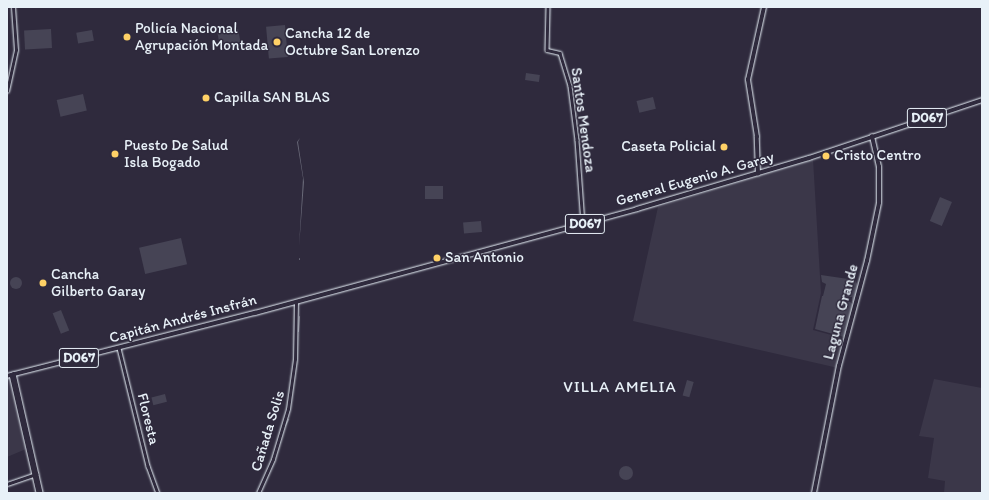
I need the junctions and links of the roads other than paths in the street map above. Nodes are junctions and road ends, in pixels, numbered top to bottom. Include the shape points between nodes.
1 (13, 7) edge
2 (548, 7) edge
3 (764, 7) edge
4 (7, 91) edge
5 (982, 100) edge
6 (872, 137) junction
7 (758, 174) junction
8 (584, 224) junction
9 (296, 302) junction
10 (119, 348) junction
11 (13, 375) junction
12 (7, 376) edge
13 (36, 474) junction
14 (7, 484) edge
15 (40, 493) edge
16 (158, 493) edge
17 (258, 493) edge
18 (814, 493) edge

1 - 4 street via 16,50
2 - 8 street, Santos Mendoza via 547,50 560,53 570,86
3 - 7 main road via 748,80 757,137
5 - 6 main road, General Eugenio A. Garay / D067
6 - 7 main road, General Eugenio A. Garay / D067
6 - 18 main road, Laguna Grande via 879,167 879,203 867,261 839,366
7 - 8 main road, General Eugenio A. Garay / D067
8 - 9 main road, General Eugenio A. Garay / D067
9 - 10 main road, Capitán Andrés Insfrán / D067
9 - 17 street, Cañada Solis via 295,359 288,409 273,459
10 - 11 main road, Capitán Andrés Insfrán / D067
10 - 16 street, Floresta via 148,466
11 - 12 main road, Capitán Andrés Insfrán / D067
11 - 13 main road
13 - 14 street
13 - 15 main road

